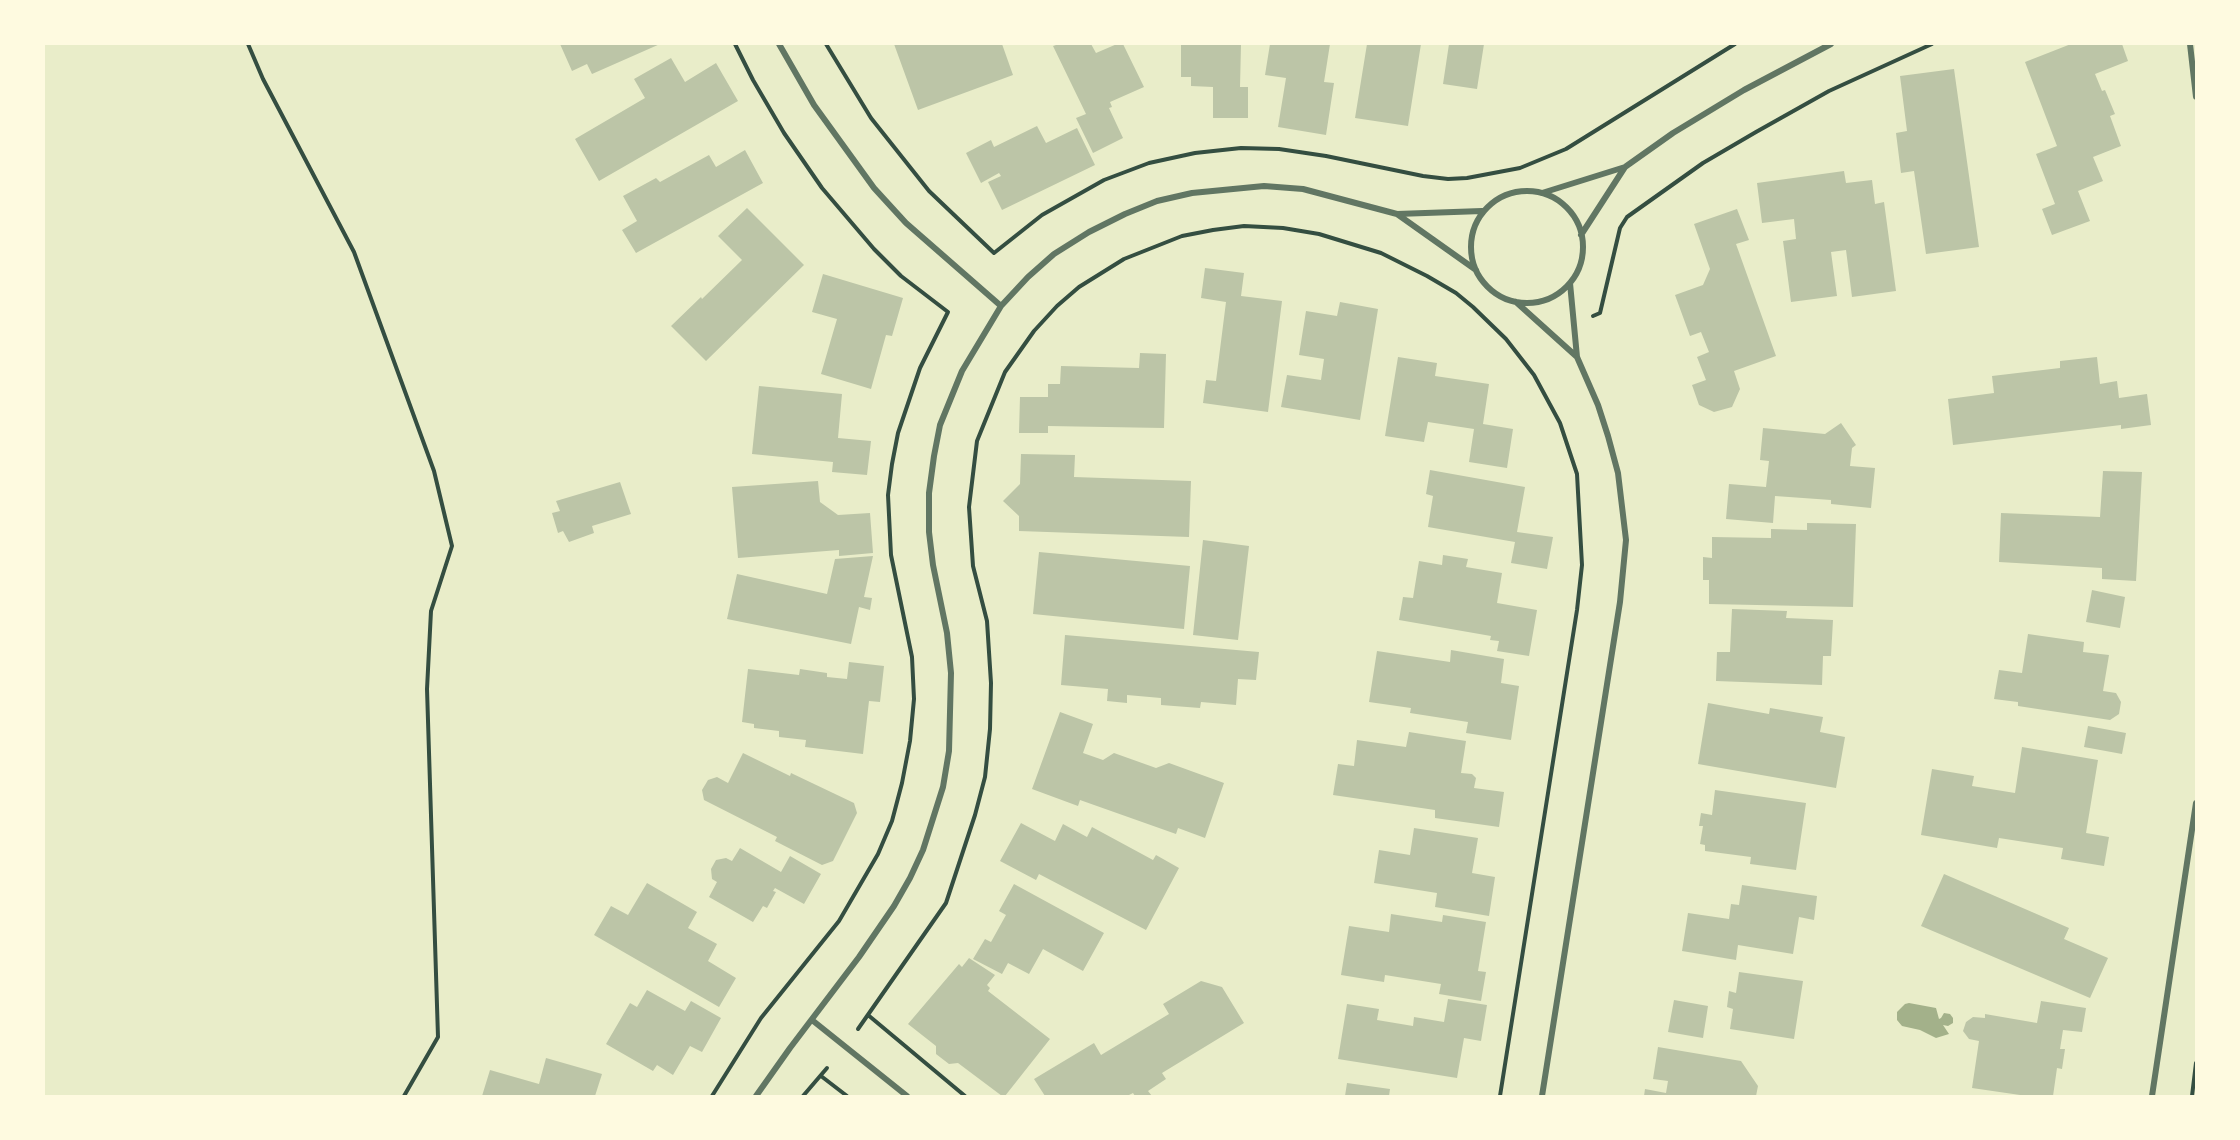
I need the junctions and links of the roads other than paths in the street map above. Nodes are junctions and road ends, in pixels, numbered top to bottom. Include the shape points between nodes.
1 (779, 44) edge
2 (1831, 44) edge
3 (2190, 44) edge
4 (2196, 97) edge
5 (1625, 167) junction
6 (1542, 193) junction
7 (1482, 211) junction
8 (1397, 214) junction
9 (1581, 235) junction
10 (1476, 270) junction
11 (1570, 283) junction
12 (1516, 302) junction
13 (1001, 306) junction
14 (1577, 357) junction
15 (2196, 803) edge
16 (812, 1020) junction
17 (756, 1096) edge
18 (907, 1096) edge
19 (1542, 1096) edge
20 (2152, 1096) edge

1 - 13 street via 814,105 874,188 906,223
2 - 5 street via 1744,90
3 - 4 street
5 - 6 street
5 - 9 street
6 - 7 street via 1509,193
6 - 9 street via 1558,200 1570,212
7 - 8 street
7 - 10 street via 1471,239
8 - 10 street
8 - 13 street via 1303,189 1264,186 1156,201 1089,232 1054,254
9 - 11 street via 1582,258
10 - 12 street via 1486,286 1500,297
11 - 12 street via 1552,298
11 - 14 street
12 - 14 street
13 - 16 street via 962,371 940,425 934,456 930,532 951,673 949,751 943,787 910,878
14 - 19 street via 1598,405 1618,473 1625,564
15 - 20 street
16 - 17 street
16 - 18 street

